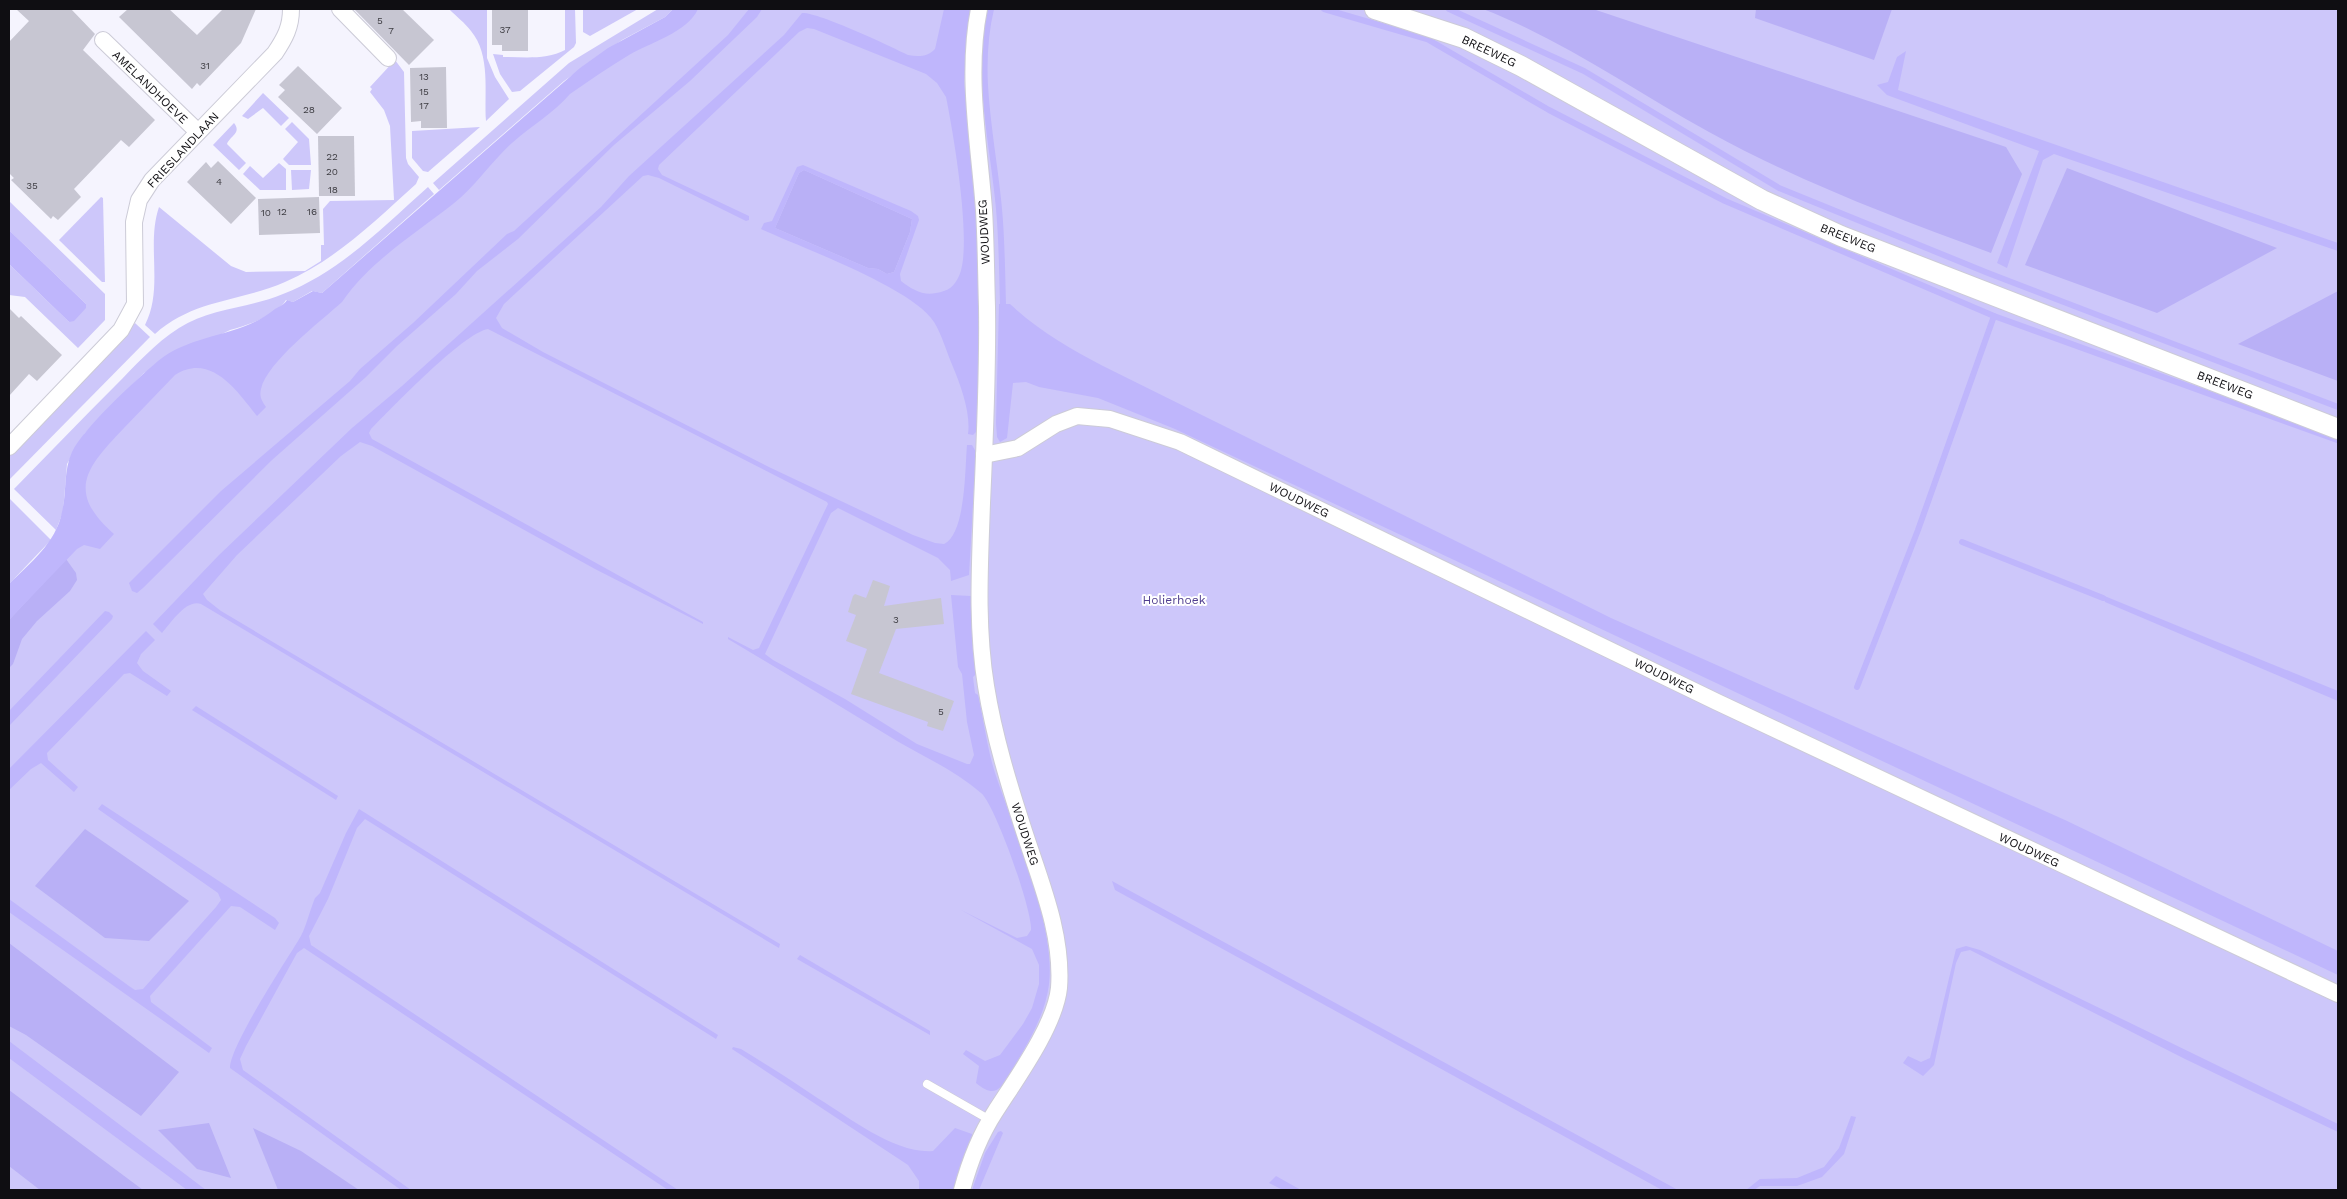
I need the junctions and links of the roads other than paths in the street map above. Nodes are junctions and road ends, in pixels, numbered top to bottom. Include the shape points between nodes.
1 (291, 9) edge
2 (340, 9) edge
3 (979, 9) edge
4 (1375, 9) edge
5 (103, 40) dead end
6 (388, 58) dead end
7 (198, 132) junction
8 (2338, 429) edge
9 (9, 447) edge
10 (984, 455) junction
11 (2338, 994) edge
12 (927, 1084) dead end
13 (990, 1120) junction
14 (962, 1190) edge

1 - 7 street, FRIESLANDLAAN via 286,37 275,53
2 - 6 street
3 - 10 street, WOUDWEG via 974,31 973,95 985,232 987,357
4 - 8 street, BREEWEG via 1464,38 1521,66 1762,200 1841,236
5 - 7 street, AMELANDHOEVE
7 - 9 street, FRIESLANDLAAN via 152,180 140,200 134,222 135,295 130,315 121,330
10 - 11 street, WOUDWEG via 1018,448 1056,424 1077,416 1110,419 1180,442 1735,710
10 - 13 street, WOUDWEG via 980,611 986,685 1002,760 1050,913 1059,968 1054,1009 1021,1073
12 - 13 lane
13 - 14 street, WOUDWEG

